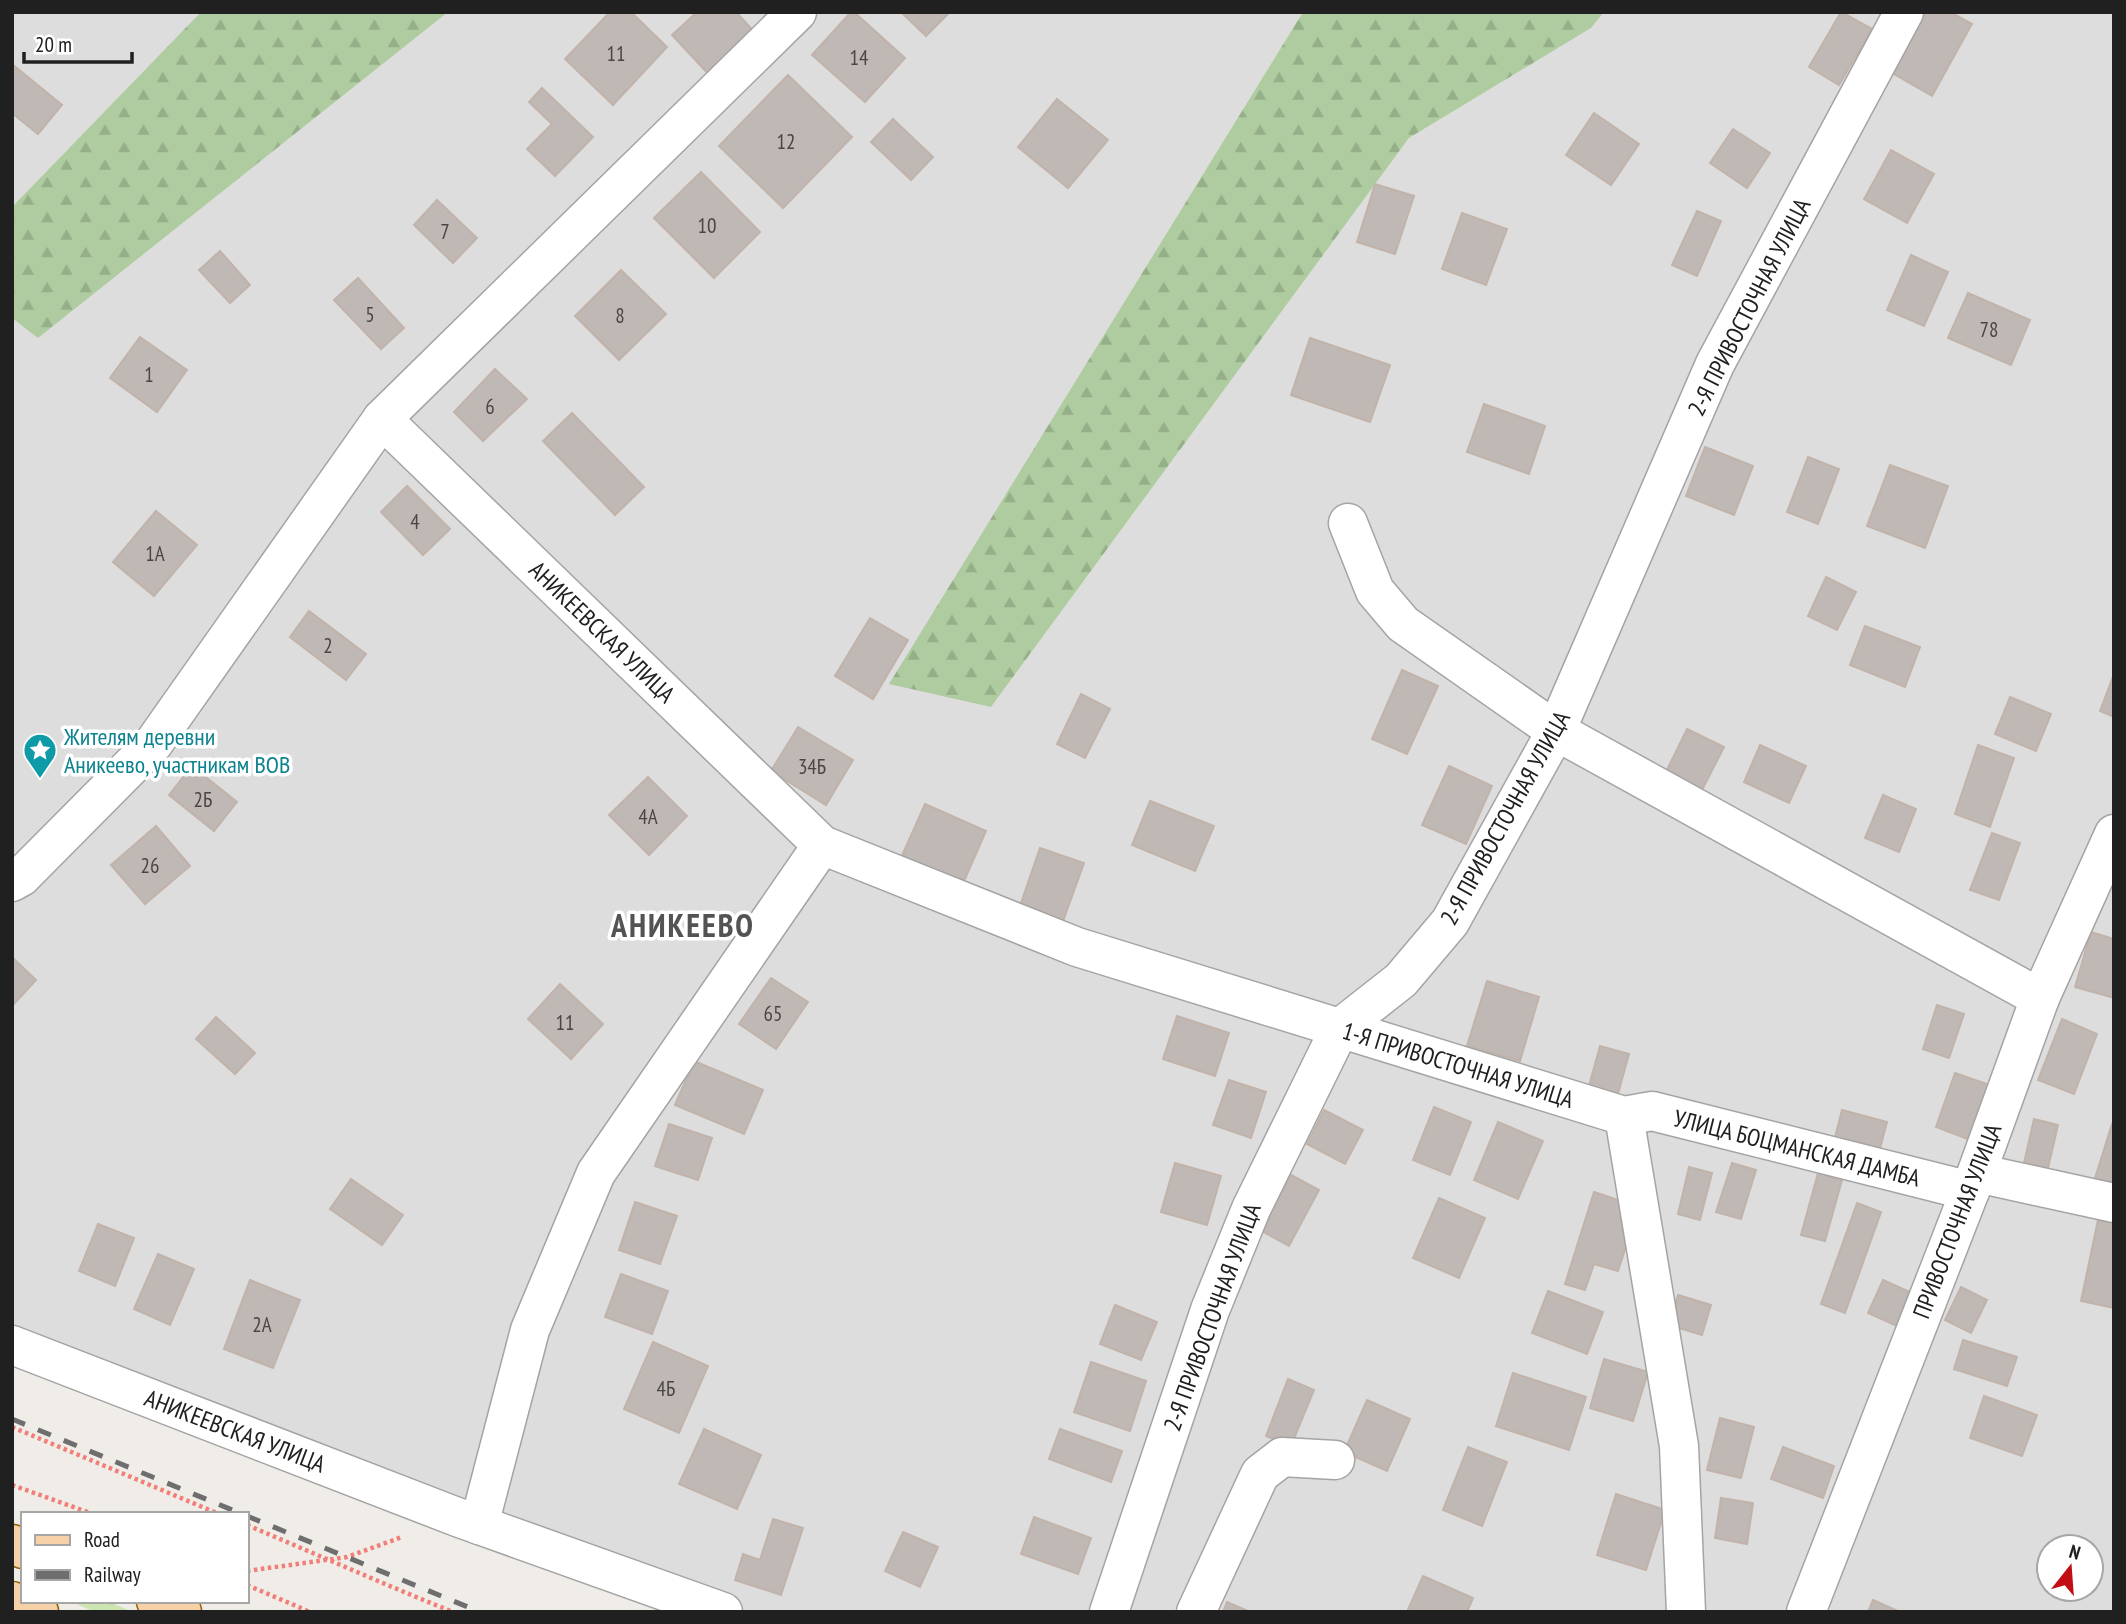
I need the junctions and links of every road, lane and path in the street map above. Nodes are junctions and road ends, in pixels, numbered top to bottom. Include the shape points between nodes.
1 (797, 12) edge
2 (1904, 12) edge
3 (382, 419) junction
4 (1348, 523) dead end
5 (1556, 731) junction
6 (2114, 834) edge
7 (822, 845) junction
8 (12, 882) edge
9 (2040, 998) junction
10 (1340, 1028) junction
11 (1624, 1116) junction
12 (1974, 1182) junction
13 (2114, 1203) edge
14 (12, 1345) edge
15 (12, 1427) edge
16 (1335, 1460) dead end
17 (12, 1485) edge
18 (87, 1512) edge
19 (214, 1512) edge
20 (468, 1521) junction
21 (248, 1525) edge
22 (330, 1560) junction
23 (248, 1571) edge
24 (248, 1585) edge
25 (12, 1601) edge
26 (161, 1603) edge
27 (39, 1612) edge
28 (182, 1612) edge
29 (310, 1612) edge
30 (453, 1612) edge
31 (723, 1612) edge
32 (1109, 1612) edge
33 (1196, 1612) edge
34 (1686, 1612) edge
35 (1806, 1612) edge

1 - 3 street
2 - 5 street, 2-Я ПРИВОСТОЧНАЯ УЛИЦА via 1715,363
3 - 7 street, АНИКЕЕВСКАЯ УЛИЦА
3 - 8 street via 153,744
4 - 5 street via 1375,591 1403,624
5 - 9 street
5 - 10 street, 2-Я ПРИВОСТОЧНАЯ УЛИЦА via 1450,922 1401,980
6 - 9 street, ПРИВОСТОЧНАЯ УЛИЦА
7 - 10 street, 1-Я ПРИВОСТОЧНАЯ УЛИЦА via 1077,947
7 - 20 street via 596,1173 530,1330
9 - 12 street, ПРИВОСТОЧНАЯ УЛИЦА
10 - 11 street, 1-Я ПРИВОСТОЧНАЯ УЛИЦА
10 - 32 street, 2-Я ПРИВОСТОЧНАЯ УЛИЦА via 1251,1209 1210,1310
11 - 12 street, УЛИЦА БОЦМАНСКАЯ ДАМБА via 1652,1111
11 - 34 street via 1679,1446
12 - 13 street
12 - 35 street, ПРИВОСТОЧНАЯ УЛИЦА
14 - 20 street, АНИКЕЕВСКАЯ УЛИЦА
15 - 19 path
16 - 33 street via 1282,1457 1260,1474
17 - 18 path
20 - 22 path
20 - 31 street
21 - 22 path
22 - 23 path
22 - 30 path
24 - 29 path
25 - 27 main road
26 - 28 main road

